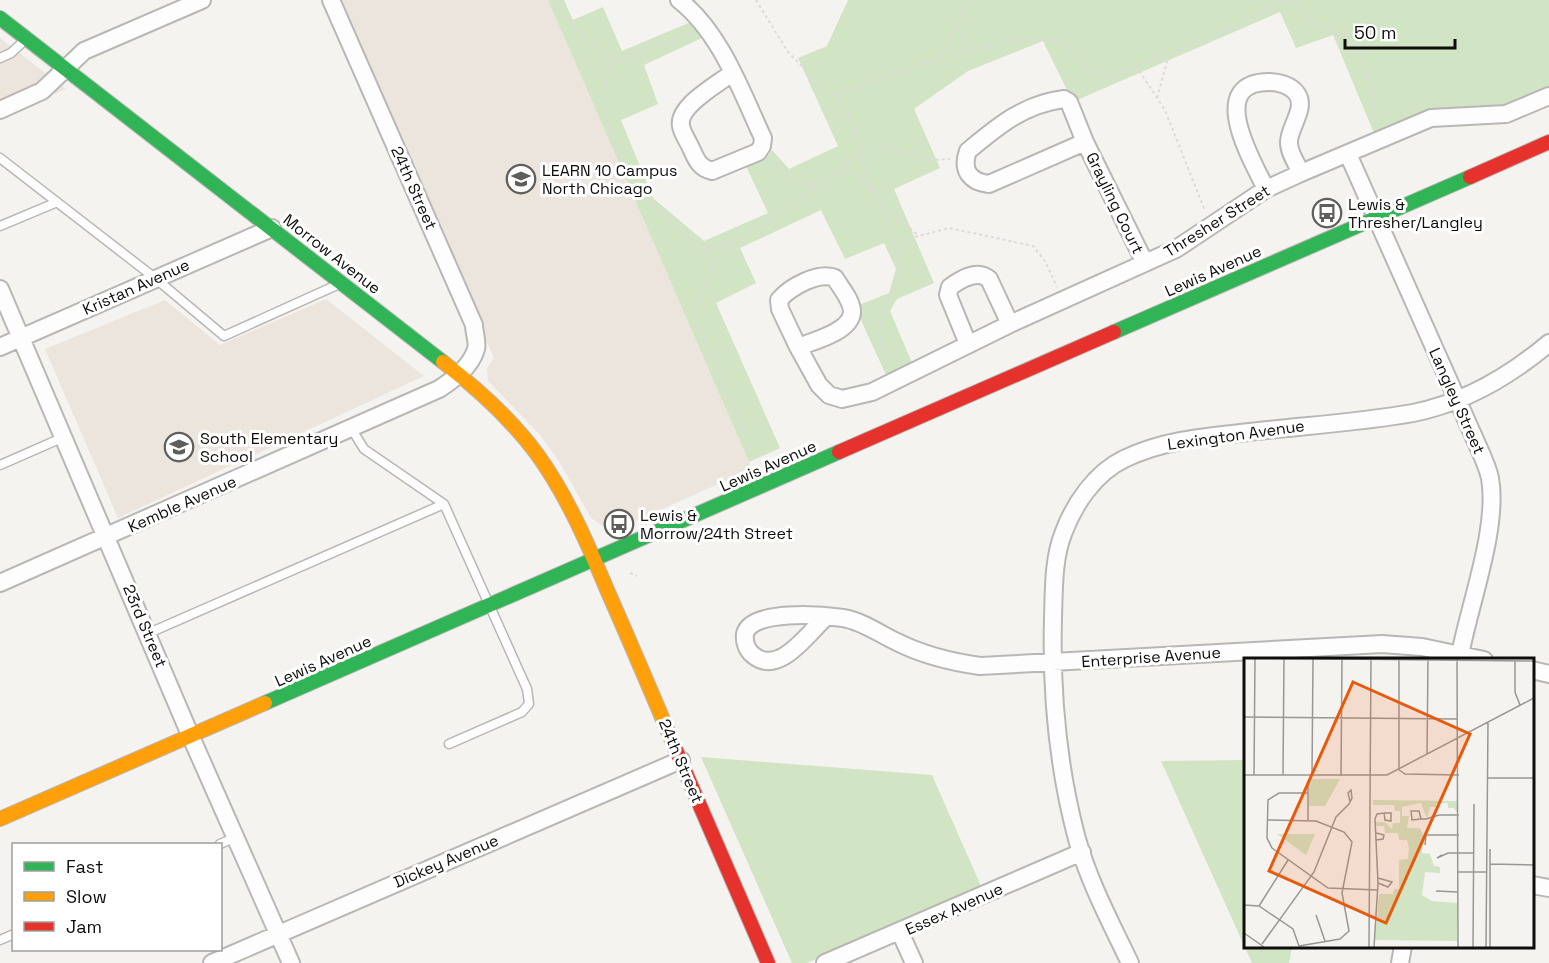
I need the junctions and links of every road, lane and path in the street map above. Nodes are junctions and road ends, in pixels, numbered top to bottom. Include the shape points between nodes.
1 (202, 0) edge
2 (331, 0) edge
3 (556, 0) edge
4 (679, 0) edge
5 (756, 0) edge
6 (963, 0) edge
7 (1291, 0) edge
8 (0, 18) edge
9 (702, 25) junction
10 (956, 27) junction
11 (26, 38) junction
12 (973, 50) junction
13 (1169, 54) junction
14 (0, 58) edge
15 (938, 60) junction
16 (612, 62) junction
17 (1136, 66) junction
18 (66, 69) junction
19 (732, 73) junction
20 (834, 95) junction
21 (1549, 96) edge
22 (1157, 98) junction
23 (0, 110) edge
24 (1382, 139) junction
25 (1085, 142) junction
26 (1549, 142) edge
27 (762, 146) junction
28 (861, 151) junction
29 (1348, 154) junction
30 (0, 158) edge
31 (966, 159) junction
32 (839, 170) junction
33 (1301, 173) junction
34 (822, 184) junction
35 (1266, 189) junction
36 (874, 192) junction
37 (881, 202) junction
38 (55, 203) junction
39 (1376, 218) junction
40 (1210, 225) junction
41 (0, 226) edge
42 (272, 228) junction
43 (919, 237) junction
44 (733, 242) junction
45 (704, 246) junction
46 (898, 256) junction
47 (1145, 263) junction
48 (712, 271) junction
49 (155, 278) junction
50 (342, 282) junction
51 (0, 289) edge
52 (1063, 300) junction
53 (1010, 324) junction
54 (21, 338) junction
55 (1549, 343) edge
56 (968, 344) junction
57 (0, 347) edge
58 (798, 347) junction
59 (459, 375) junction
60 (893, 381) junction
61 (1457, 398) junction
62 (351, 428) junction
63 (64, 437) junction
64 (746, 437) dead end
65 (0, 465) edge
66 (444, 504) junction
67 (107, 537) junction
68 (594, 560) junction
69 (630, 573) dead end
70 (637, 576) dead end
71 (0, 583) edge
72 (492, 606) junction
73 (825, 618) dead end
74 (149, 633) junction
75 (1459, 658) edge
76 (1052, 663) junction
77 (1534, 670) edge
78 (1549, 674) edge
79 (191, 737) junction
80 (448, 744) dead end
81 (681, 760) junction
82 (0, 819) edge
83 (237, 837) junction
84 (222, 843) edge
85 (1082, 852) junction
86 (1534, 885) edge
87 (1549, 888) edge
88 (900, 932) junction
89 (279, 934) junction
90 (1403, 948) edge
91 (764, 962) edge
92 (212, 963) edge
93 (291, 963) edge
94 (825, 963) edge
95 (914, 963) edge
96 (1130, 963) edge
97 (1400, 963) edge

1 - 18 street via 84,51
2 - 59 street, 24th Street via 474,325 476,348
3 - 16 path via 563,15
4 - 9 street
5 - 20 path via 788,52
6 - 10 path
7 - 13 path
7 - 24 path via 1303,8 1316,27 1344,36 1357,49 1372,87 1375,121
8 - 11 main road, Morrow Avenue
9 - 16 path via 686,38 651,46
9 - 19 street via 716,41
10 - 12 path
10 - 15 path
11 - 14 lane
11 - 18 main road, Morrow Avenue
12 - 15 path
12 - 17 path via 1038,39 1057,41 1094,75 1107,76
13 - 17 path
13 - 22 path
15 - 20 path
16 - 45 path via 603,104 611,137 629,179 680,232
17 - 22 path
18 - 23 street via 42,91
18 - 42 main road, Morrow Avenue
19 - 27 street via 763,138
19 - 27 street via 689,104 681,126 698,164 705,170 712,171 758,152
20 - 28 path via 849,118
21 - 24 street, Thresher Street via 1506,114 1431,118
22 - 40 path via 1192,174
24 - 29 street, Thresher Street
25 - 31 street, Grayling Court via 989,184 976,183 970,177
25 - 31 street, Grayling Court via 1069,102 1048,101 1000,124 968,151
25 - 47 street, Grayling Court
26 - 39 main road, Lewis Avenue
27 - 34 path via 792,180 813,186
28 - 31 path via 878,147 936,160
28 - 32 path
28 - 36 path via 867,181
29 - 33 street, Thresher Street
29 - 39 street, Langley Street
30 - 38 lane
32 - 34 path
32 - 36 path via 854,175
33 - 35 street, Thresher Street
33 - 35 street via 1288,141 1300,102 1297,93 1280,82 1251,85 1235,106 1238,130
34 - 44 path
35 - 40 street, Thresher Street
36 - 37 path
37 - 43 path
37 - 46 path
38 - 41 lane
38 - 49 lane
39 - 61 street, Langley Street
39 - 68 main road, Lewis Avenue
40 - 47 street, Thresher Street via 1176,249
42 - 49 street, Kristan Avenue
42 - 50 main road, Morrow Avenue
43 - 46 path
43 - 52 path via 950,228 1033,246 1045,261
44 - 45 path
44 - 48 path
45 - 48 path
46 - 60 path via 898,276 879,332
47 - 52 street, Thresher Street
48 - 64 path via 694,311 696,322
49 - 50 lane via 224,336
49 - 54 street, Kristan Avenue
50 - 59 main road, Morrow Avenue
51 - 54 street, 23rd Street
52 - 53 street, Thresher Street
53 - 56 street, Thresher Street
53 - 56 street via 983,274 956,283 948,295
54 - 57 street, Kristan Avenue
54 - 63 street, 23rd Street
55 - 61 street, Lexington Avenue via 1503,378
56 - 60 street, Thresher Street
58 - 58 street via 849,321 849,301 835,278 821,275 779,300
58 - 60 street, Thresher Street via 819,385 830,395 842,399 858,396
59 - 62 street, Kemble Avenue via 439,389
59 - 68 main road, Morrow Avenue via 515,425 543,460 556,478
61 - 75 street, Langley Street via 1490,478 1491,505
61 - 76 street, Lexington Avenue via 1415,412 1194,438 1157,445 1122,459 1090,487 1062,535 1055,567
62 - 66 lane via 364,449
62 - 67 street, Kemble Avenue
63 - 65 lane
63 - 67 street, 23rd Street
66 - 72 lane
66 - 74 lane
67 - 71 street, Kemble Avenue
67 - 74 street, 23rd Street
68 - 72 main road, Lewis Avenue
68 - 81 main road, 24th Street
69 - 70 path
72 - 79 main road, Lewis Avenue
72 - 80 lane via 527,689 529,704 522,712
73 - 76 street, Enterprise Avenue via 844,618 862,624 909,647 960,663
74 - 79 street, 23rd Street
75 - 76 street, Enterprise Avenue via 1422,647 1382,644
76 - 85 street, Lexington Avenue via 1065,789
77 - 78 street
79 - 82 main road, Lewis Avenue
79 - 83 street, 23rd Street
81 - 89 street, Dickey Avenue
81 - 91 main road, 24th Street
83 - 84 lane
83 - 89 street, 23rd Street
85 - 88 street, Essex Avenue
85 - 96 street, Lexington Avenue
86 - 87 street
88 - 94 street, Essex Avenue
88 - 95 street
89 - 92 street, Dickey Avenue
89 - 93 street, 23rd Street
90 - 97 street

